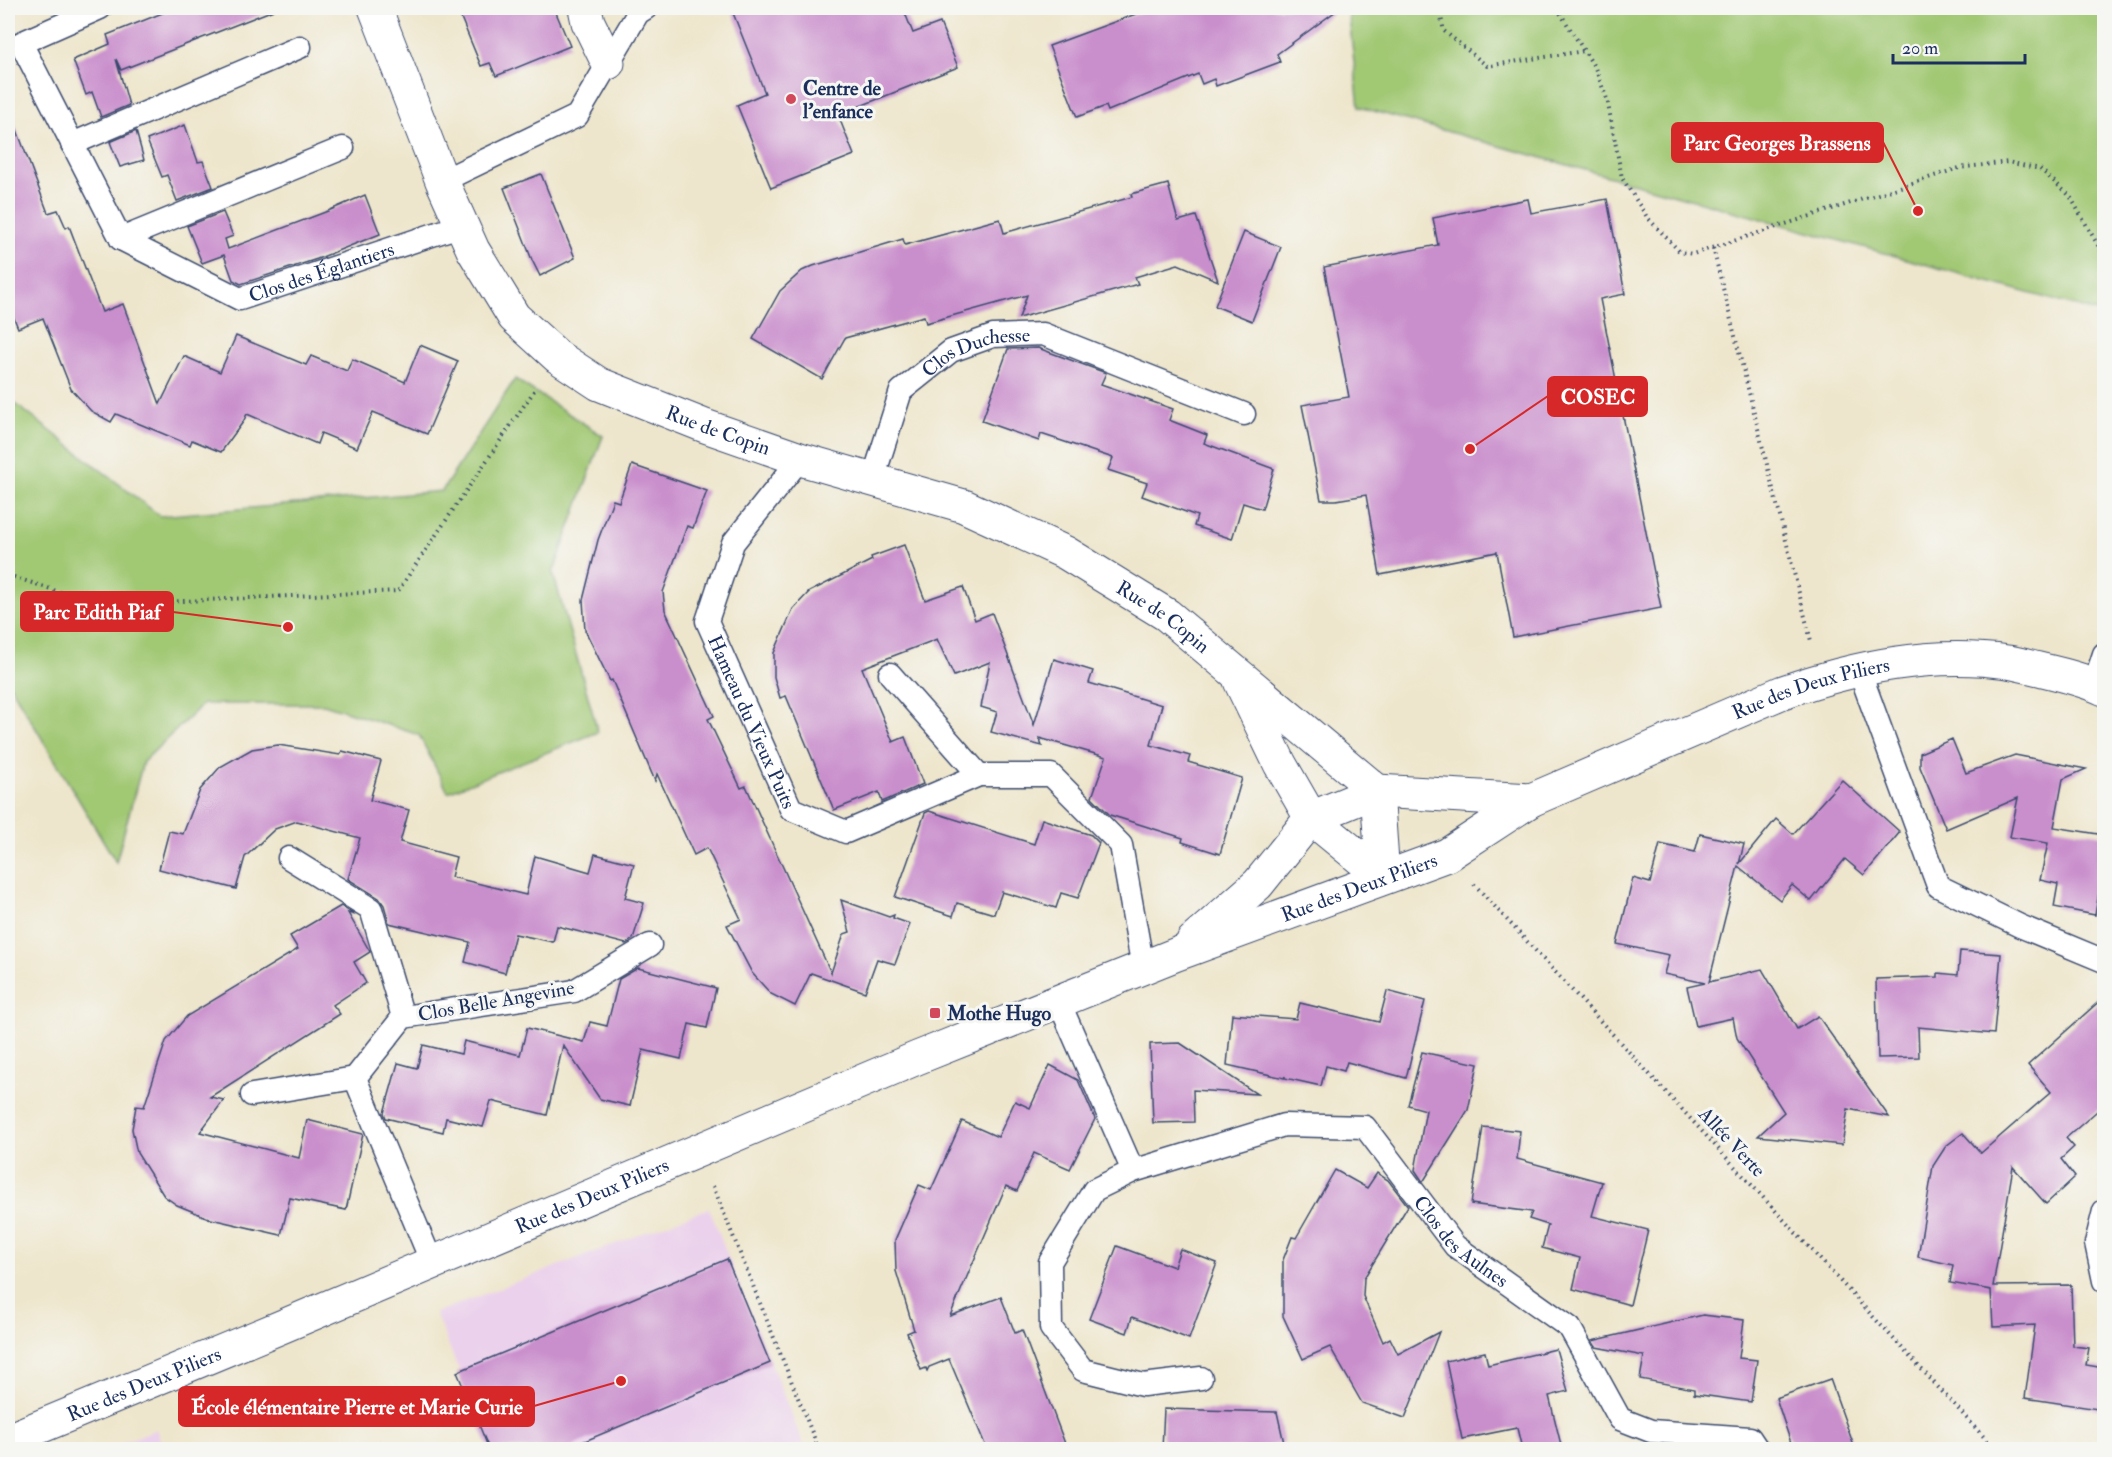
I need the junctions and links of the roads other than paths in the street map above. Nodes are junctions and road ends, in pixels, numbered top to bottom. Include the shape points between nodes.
1 (100, 8) edge
2 (375, 8) edge
3 (585, 8) edge
4 (646, 8) edge
5 (300, 47) dead end
6 (608, 63) junction
7 (72, 144) junction
8 (343, 148) dead end
9 (442, 181) junction
10 (462, 225) junction
11 (121, 239) junction
12 (1244, 414) dead end
13 (800, 459) junction
14 (873, 479) junction
15 (2104, 654) edge
16 (1234, 670) junction
17 (1859, 670) junction
18 (890, 674) dead end
19 (2099, 686) edge
20 (979, 775) junction
21 (1377, 791) junction
22 (1531, 800) junction
23 (1311, 818) junction
24 (289, 858) dead end
25 (1383, 877) junction
26 (650, 945) dead end
27 (1177, 954) junction
28 (2104, 961) edge
29 (1143, 968) junction
30 (1059, 1002) junction
31 (403, 1017) junction
32 (355, 1078) junction
33 (252, 1095) dead end
34 (1133, 1170) junction
35 (2104, 1211) edge
36 (432, 1263) junction
37 (2104, 1281) edge
38 (1201, 1378) dead end
39 (8, 1440) edge
40 (1758, 1449) edge

1 - 7 lane via 21,43
2 - 9 street, Rue de Copin
3 - 6 street
4 - 6 lane via 638,13
5 - 7 lane
6 - 9 lane via 577,116
7 - 11 lane
8 - 11 lane
9 - 10 street, Rue de Copin
10 - 11 lane, Clos des Églantiers via 240,299
10 - 13 street, Rue de Copin via 514,316 558,357 599,384
12 - 14 lane, Clos Duchesse via 1043,333 993,336 951,351 901,391
13 - 14 street, Rue de Copin
13 - 20 lane, Hameau du Vieux Puits via 733,543 707,621 791,809 846,832
14 - 16 street, Rue de Copin via 964,506 1066,553 1167,615
15 - 19 lane
16 - 21 street, Rue de Copin
16 - 23 street
17 - 19 street, Rue des Deux Piliers via 1919,660 1964,659 2008,662
17 - 22 street, Rue des Deux Piliers via 1821,679 1750,706
17 - 28 lane via 1938,886
18 - 20 lane
20 - 29 lane, Hameau du Vieux Puits via 1051,775 1121,845
21 - 22 street, Rue des Deux Piliers
21 - 23 street, Rue des Deux Piliers
21 - 25 street
22 - 25 street, Rue des Deux Piliers via 1447,855
23 - 25 street
23 - 27 street, Rue des Deux Piliers via 1258,884
24 - 31 lane, Clos Belle Angevine via 371,909
25 - 27 street, Rue des Deux Piliers
26 - 31 lane, Clos Belle Angevine via 574,991
27 - 29 street, Rue des Deux Piliers
29 - 30 street, Rue des Deux Piliers
30 - 34 lane
30 - 36 street, Rue des Deux Piliers
31 - 32 lane, Clos Belle Angevine
32 - 33 lane
32 - 36 lane
34 - 38 lane, Clos des Aulnes via 1094,1190 1050,1262 1051,1328 1083,1370 1143,1385
34 - 40 lane, Clos des Aulnes via 1284,1125 1365,1127 1455,1246 1570,1329 1620,1419 1651,1431 1750,1438
35 - 37 lane via 2096,1243
36 - 39 street, Rue des Deux Piliers

